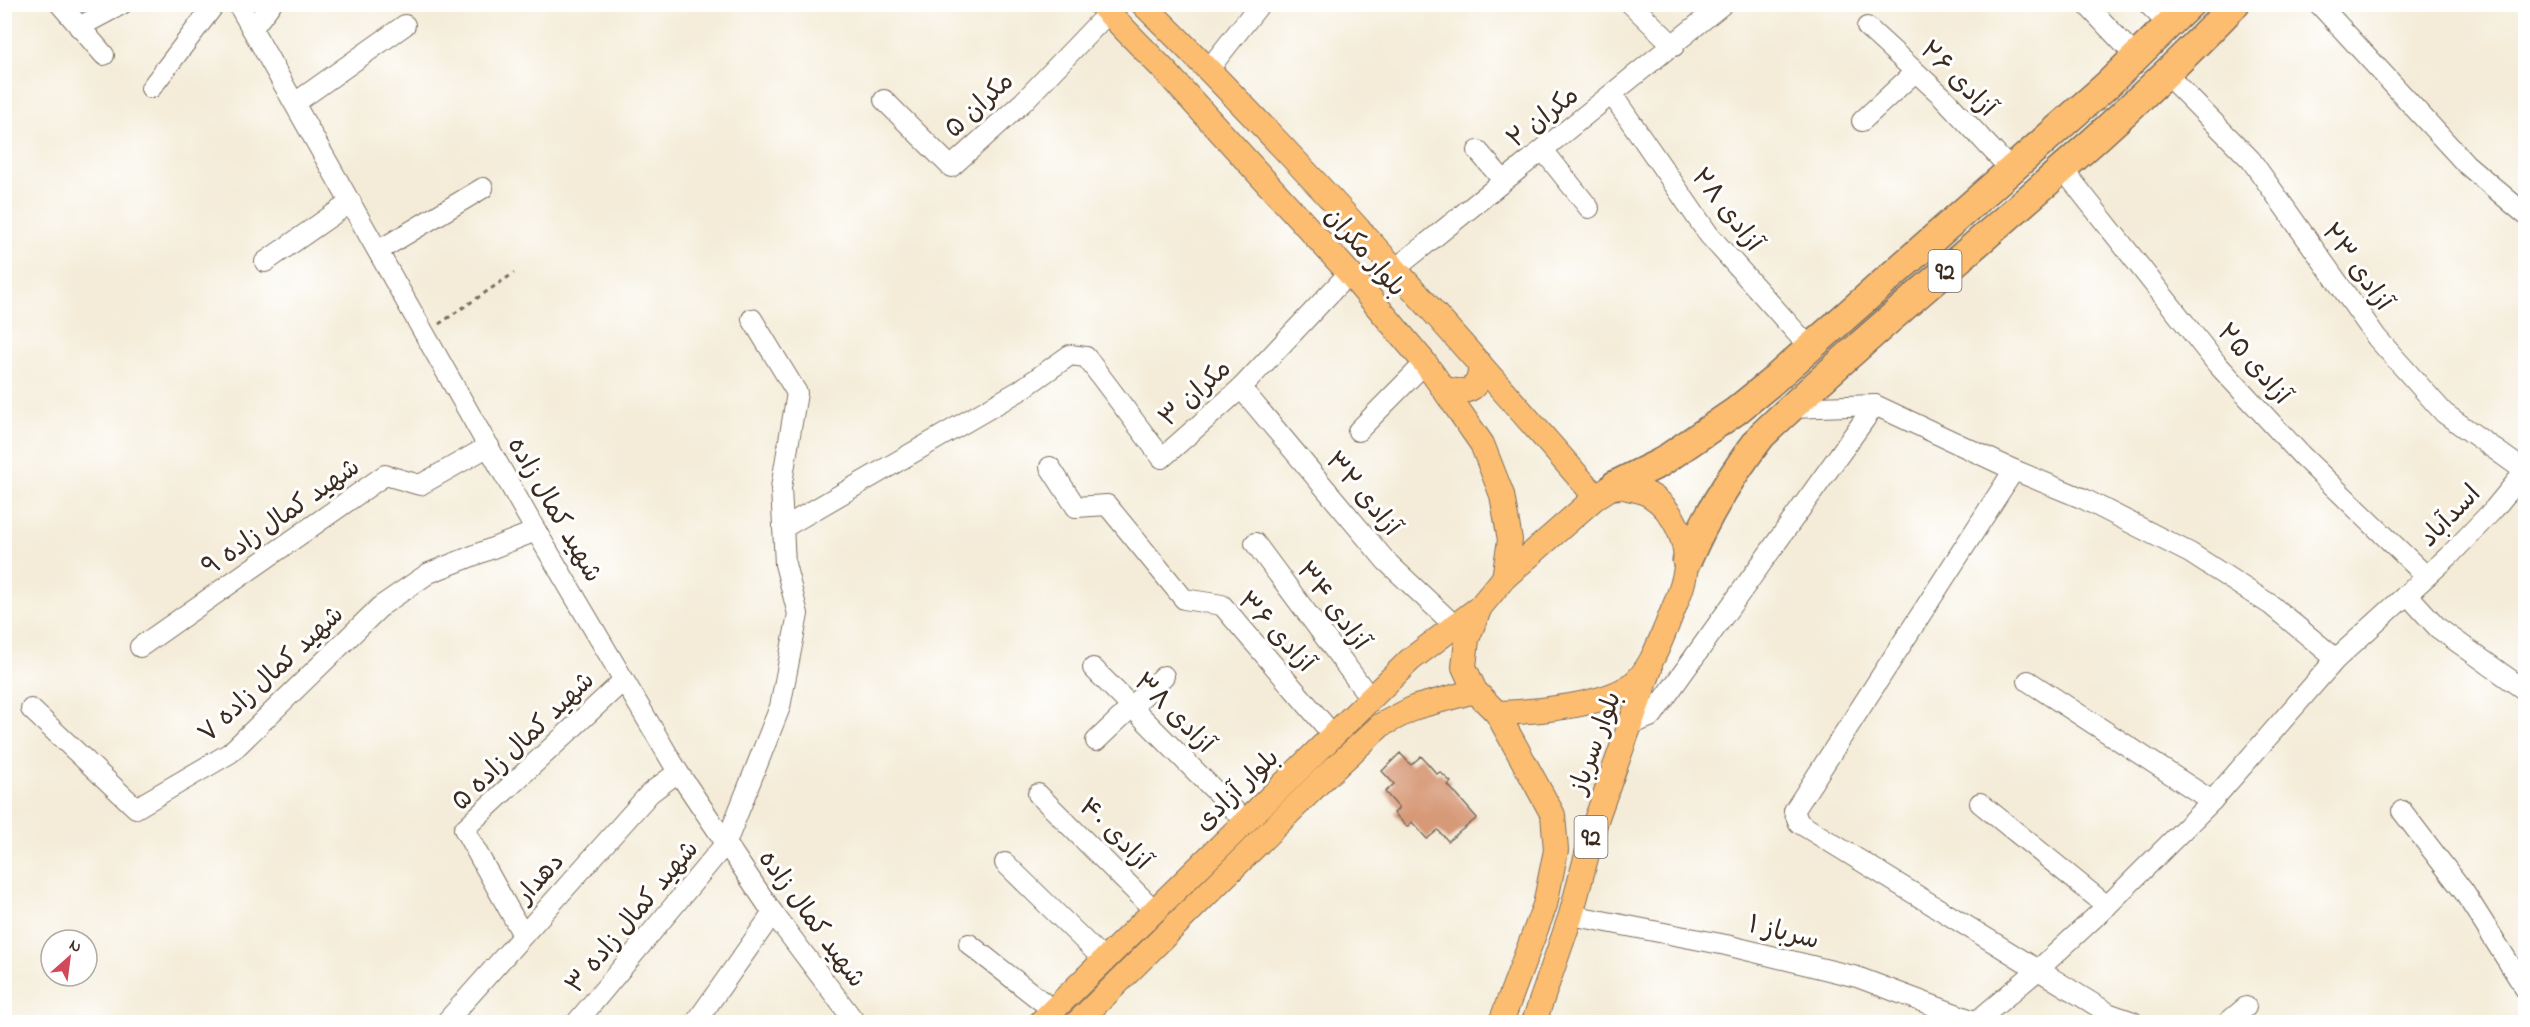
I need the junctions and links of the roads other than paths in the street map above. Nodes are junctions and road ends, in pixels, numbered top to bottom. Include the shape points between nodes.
1 (60, 4) edge
2 (122, 4) edge
3 (215, 4) edge
4 (238, 4) edge
5 (271, 4) edge
6 (1143, 4) edge
7 (1260, 4) edge
8 (1631, 4) edge
9 (1723, 4) edge
10 (2086, 4) edge
11 (2148, 4) edge
12 (2190, 4) edge
13 (2235, 4) edge
14 (2319, 4) edge
15 (1104, 9) edge
16 (405, 25) dead end
17 (2170, 26) junction
18 (79, 27) junction
19 (1867, 27) dead end
20 (252, 29) junction
21 (1674, 46) junction
22 (104, 55) dead end
23 (2136, 57) junction
24 (1208, 70) junction
25 (1915, 72) junction
26 (2166, 74) junction
27 (151, 88) dead end
28 (1613, 96) junction
29 (885, 100) dead end
30 (295, 103) junction
31 (1862, 121) dead end
32 (1543, 150) junction
33 (1478, 151) dead end
34 (2062, 168) junction
35 (2011, 170) junction
36 (1503, 180) junction
37 (483, 188) dead end
38 (351, 202) junction
39 (1589, 208) dead end
40 (2526, 215) edge
41 (378, 251) junction
42 (265, 262) dead end
43 (1395, 269) junction
44 (1349, 273) junction
45 (752, 319) dead end
46 (1810, 348) junction
47 (1425, 363) junction
48 (1480, 364) junction
49 (1240, 388) junction
50 (1443, 388) junction
51 (1875, 405) junction
52 (1791, 408) junction
53 (1358, 431) dead end
54 (489, 446) junction
55 (1050, 467) dead end
56 (2014, 470) junction
57 (2525, 470) edge
58 (1606, 491) junction
59 (783, 528) junction
60 (536, 531) junction
61 (1255, 543) dead end
62 (1686, 561) junction
63 (2426, 576) junction
64 (1504, 578) junction
65 (2407, 594) junction
66 (1480, 607) junction
67 (1455, 626) junction
68 (140, 647) dead end
69 (1656, 653) junction
70 (2337, 659) junction
71 (1093, 668) dead end
72 (1164, 676) dead end
73 (624, 680) junction
74 (2028, 681) dead end
75 (1475, 691) junction
76 (2526, 691) edge
77 (1370, 698) junction
78 (1133, 708) junction
79 (31, 709) dead end
80 (1497, 713) junction
81 (1630, 726) junction
82 (1333, 735) junction
83 (1096, 741) dead end
84 (678, 772) junction
85 (1038, 794) dead end
86 (2212, 801) junction
87 (1980, 803) dead end
88 (2402, 811) dead end
89 (1244, 820) junction
90 (726, 843) junction
91 (1005, 863) dead end
92 (2107, 906) junction
93 (1154, 910) junction
94 (773, 913) junction
95 (1571, 915) junction
96 (523, 935) junction
97 (969, 944) dead end
98 (1104, 960) junction
99 (2039, 969) junction
100 (2526, 990) edge
101 (2246, 1007) dead end
102 (1047, 1017) edge
103 (1534, 1022) edge
104 (1977, 1022) edge
105 (446, 1023) edge
106 (577, 1023) edge
107 (696, 1023) edge
108 (855, 1023) edge
109 (1078, 1023) edge
110 (1501, 1023) edge
111 (2133, 1023) edge
112 (2228, 1023) edge

1 - 18 street
2 - 18 street
3 - 27 street
4 - 20 street, شهید کمال زاده
5 - 20 street
6 - 24 main road, بلوار مکران
7 - 24 street
8 - 21 street
9 - 21 street, مکران ۲
10 - 23 street
11 - 17 street
12 - 17 highway, 92
13 - 26 highway, 92
14 - 40 street via 2466,164
15 - 29 street, مکران ۵ via 1023,102 951,167
15 - 44 main road, بلوار مکران
16 - 30 street
17 - 23 highway, 92
18 - 22 street
19 - 25 street, آزادی ۲۶
20 - 30 street, شهید کمال زاده
21 - 28 street, مکران ۲
23 - 35 highway, 92
24 - 43 main road, بلوار مکران
25 - 31 street
25 - 35 street, آزادی ۲۶
26 - 34 highway, 92
26 - 57 street, آزادی ۲۳ via 2251,160 2377,338 2444,413
28 - 32 street, مکران ۲
28 - 46 street, آزادی ۲۸ via 1709,236
30 - 38 street, شهید کمال زاده
32 - 36 street, مکران ۲
32 - 39 street
33 - 36 street
34 - 52 highway, 92
34 - 63 street, آزادی ۲۵ via 2217,364 2302,456
35 - 46 highway, 92
36 - 43 street, مکران ۲
37 - 41 street
38 - 41 street, شهید کمال زاده
38 - 42 street
41 - 54 street, شهید کمال زاده
43 - 48 main road, بلوار مکران
44 - 47 main road, بلوار مکران
44 - 49 street, مکران ۳
45 - 59 street, شهید کمال زاده ۳ via 797,393 781,488
46 - 58 highway, 92 via 1694,441 1660,464
47 - 50 main road, بلوار مکران
47 - 53 street
48 - 50 main road via 1480,377 1469,390
48 - 58 main road, بلوار مکران
49 - 59 street, مکران ۳ via 1162,458 1086,357 1070,355 1019,392
49 - 67 street, آزادی ۳۲ via 1386,561
50 - 64 main road, بلوار مکران via 1482,444 1502,495 1510,540
51 - 52 street
51 - 56 street
51 - 81 street via 1652,716
52 - 62 highway, 92 via 1762,435 1732,474
54 - 60 street, شهید کمال زاده
54 - 68 street, شهید کمال زاده ۹ via 420,485 385,475
55 - 82 street, آزادی ۳۶ via 1076,507 1107,505 1184,599 1222,605
56 - 70 street via 2084,499 2190,553 2271,605
56 - 99 street via 1794,810 1800,823
57 - 63 street, اسدآباد via 2494,509
58 - 62 main road, 92 via 1644,492 1665,508 1681,530
58 - 64 main road, 92
59 - 90 street, شهید کمال زاده ۳ via 785,564 798,614 780,707
60 - 73 street, شهید کمال زاده
60 - 79 street, شهید کمال زاده ۷ via 429,573 381,606 230,753 136,808
61 - 77 street, آزادی ۳۴
62 - 69 main road, 92 via 1679,593
63 - 65 street, اسدآباد
64 - 66 main road, 92
65 - 70 street, اسدآباد
65 - 76 street via 2438,628
66 - 67 main road, بلوار آزادی
66 - 75 main road, 92 via 1467,639 1464,667
67 - 77 main road, بلوار آزادی via 1410,660
69 - 80 main road, 92 via 1634,683 1609,697
69 - 81 main road, بلوار سرباز / 92
70 - 86 street, اسدآباد
71 - 78 street, آزادی ۳۸
72 - 78 street
73 - 84 street, شهید کمال زاده
73 - 96 street, شهید کمال زاده ۵ via 464,829
74 - 86 street
75 - 80 main road, 92
75 - 109 main road, بلوار آزادی via 1416,707 1380,725
77 - 82 main road, بلوار آزادی
78 - 83 street
78 - 89 street, آزادی ۳۸
80 - 110 main road, بلوار سرباز / 92 via 1553,815 1556,850 1545,905
81 - 95 main road, بلوار سرباز / 92 via 1596,820
82 - 89 main road, بلوار آزادی
84 - 90 street, شهید کمال زاده
84 - 96 street, دهدار via 650,793
85 - 93 street, آزادی ۴۰
86 - 92 street, اسدآباد
87 - 92 street
88 - 100 street via 2464,892
89 - 93 main road, بلوار آزادی
90 - 94 street, شهید کمال زاده
90 - 106 street, شهید کمال زاده ۳
91 - 98 street
92 - 99 street, اسدآباد
93 - 98 main road, بلوار آزادی
94 - 107 street
94 - 108 street, شهید کمال زاده
95 - 103 main road, بلوار سرباز / 92
95 - 104 street, سرباز ۱ via 1726,945 1857,977
96 - 105 street, دهدار
97 - 102 street
98 - 102 main road, بلوار آزادی
99 - 104 street, اسدآباد
99 - 111 street via 2110,1014
101 - 112 street

